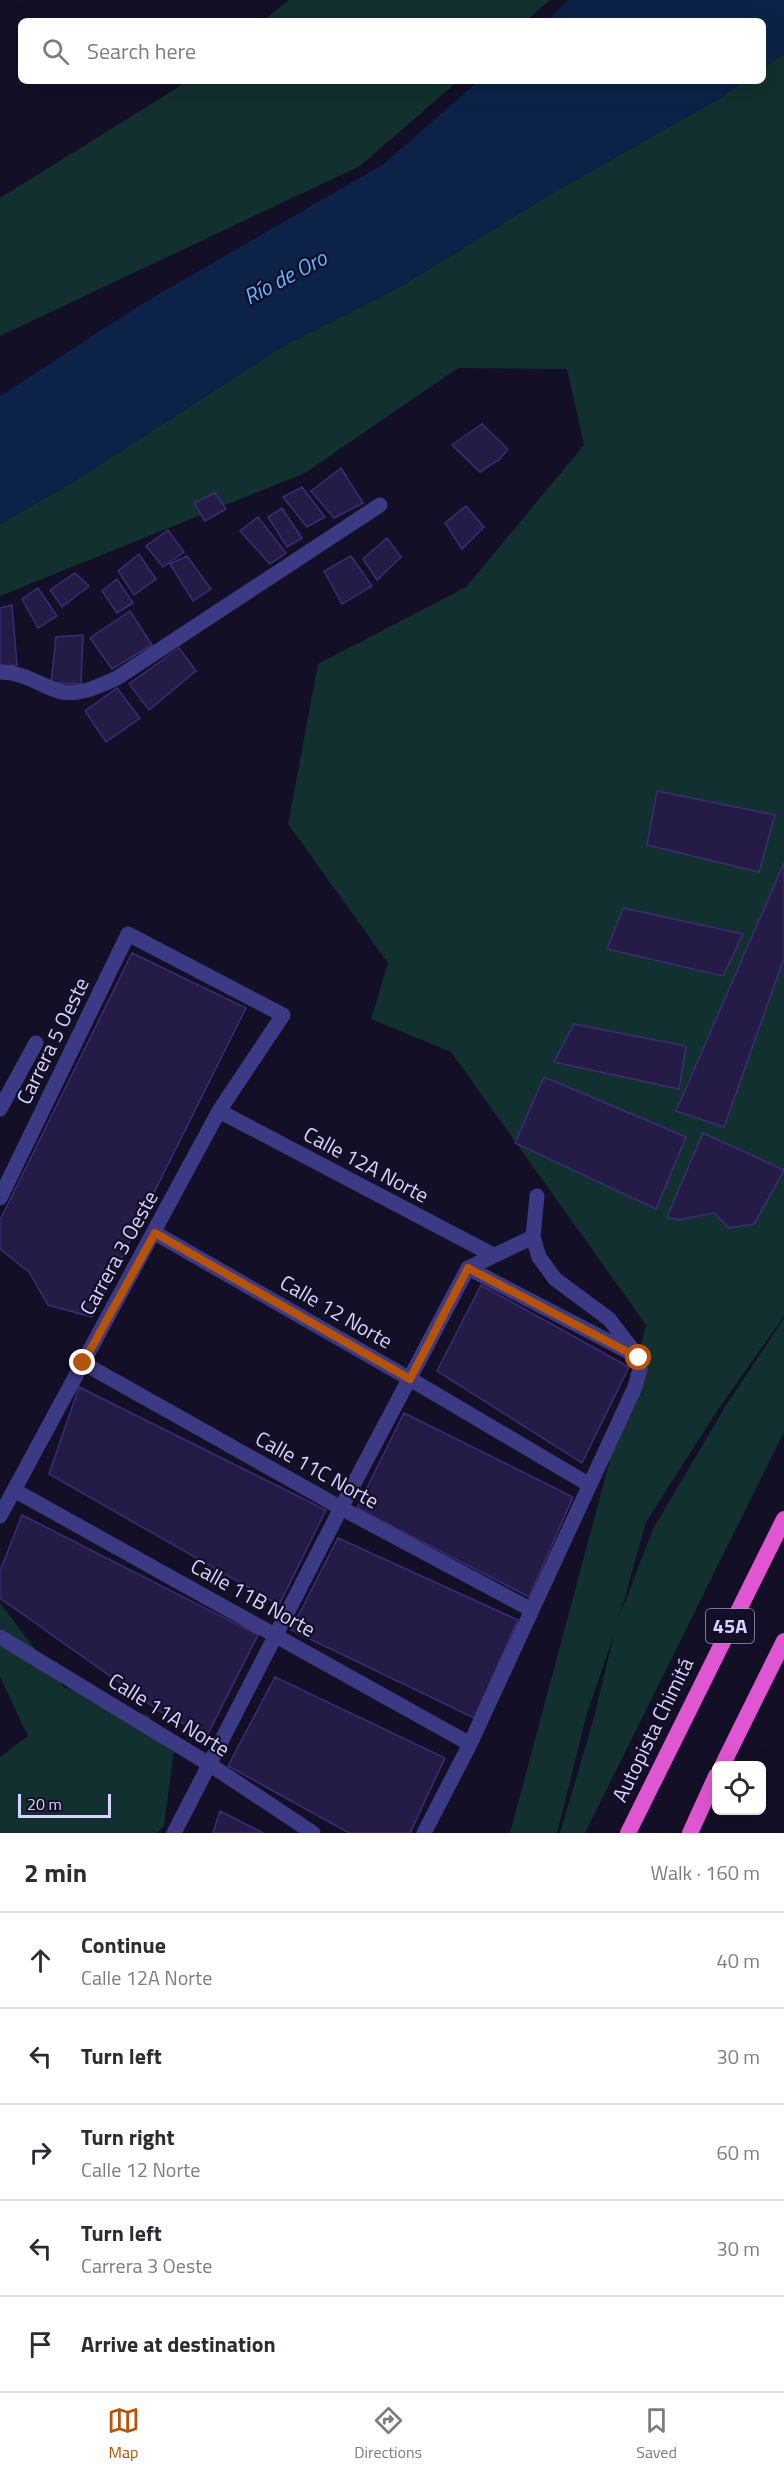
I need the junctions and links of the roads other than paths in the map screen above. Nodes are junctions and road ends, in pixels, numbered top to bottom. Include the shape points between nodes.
1 (380, 505) dead end
2 (0, 672) edge
3 (283, 1015) joint
4 (36, 1043) dead end
5 (0, 1109) edge
6 (219, 1111) junction
7 (537, 1196) dead end
8 (0, 1198) edge
9 (155, 1233) junction
10 (533, 1237) junction
11 (494, 1255) junction
12 (468, 1268) junction
13 (639, 1358) junction
14 (83, 1363) junction
15 (410, 1379) junction
16 (588, 1485) junction
17 (14, 1490) junction
18 (341, 1508) junction
19 (0, 1516) edge
20 (784, 1519) edge
21 (532, 1610) junction
22 (275, 1634) junction
23 (0, 1637) edge
24 (784, 1641) edge
25 (470, 1744) junction
26 (724, 1761) edge
27 (209, 1764) junction
28 (712, 1787) edge
29 (174, 1833) edge
30 (313, 1833) edge
31 (424, 1833) edge
32 (628, 1833) edge
33 (690, 1833) edge

1 - 2 street via 117,678 88,691 60,692 26,676
3 - 6 street, Carrera 3 Oeste
3 - 8 street, Carrera 5 Oeste via 128,934
4 - 5 street
6 - 9 street, Carrera 3 Oeste
6 - 11 street, Calle 12A Norte
7 - 10 street
9 - 14 street, Carrera 3 Oeste
9 - 15 street, Calle 12 Norte
10 - 11 street
10 - 13 street via 539,1257 555,1279 609,1319
11 - 12 street
12 - 13 street
12 - 15 street
13 - 16 street via 635,1387
14 - 17 street, Carrera 3 Oeste
14 - 18 street, Calle 11C Norte
15 - 16 street, Calle 12 Norte
15 - 18 street
16 - 21 street
17 - 19 street, Carrera 3 Oeste
17 - 22 street, Calle 11B Norte
18 - 21 street, Calle 11C Norte
18 - 22 street
20 - 32 highway, Autopista Chimitá / 45A
21 - 25 street
22 - 25 street, Calle 11B Norte
22 - 27 street
23 - 27 street, Calle 11A Norte
24 - 26 highway, 45A
25 - 31 street
27 - 29 street
27 - 30 street, Calle 11A Norte
28 - 33 highway

